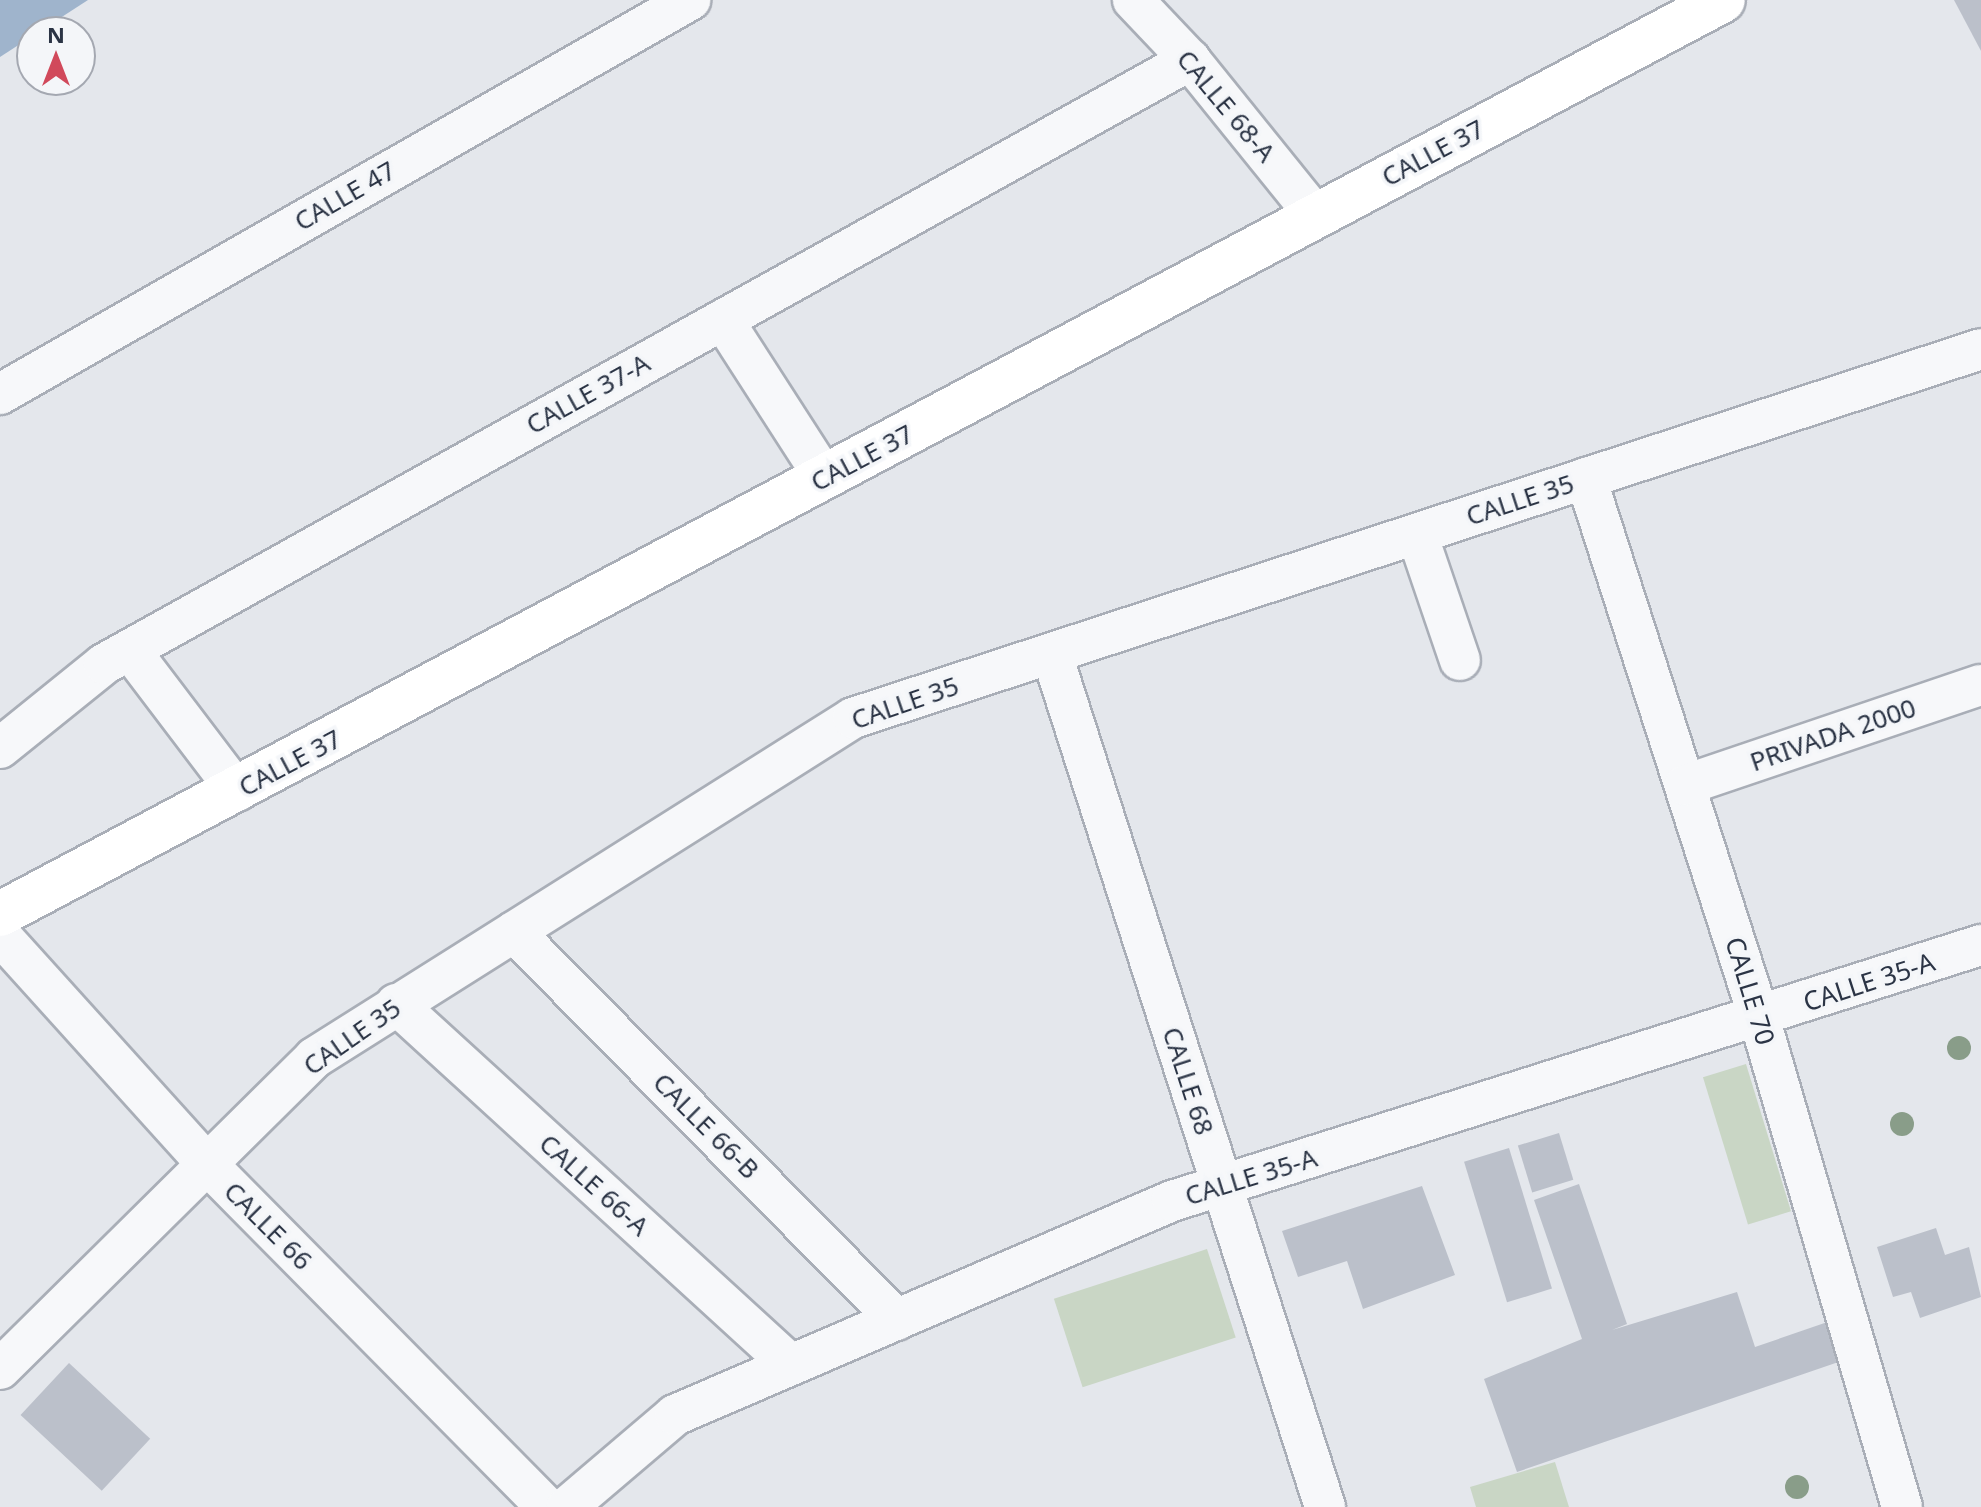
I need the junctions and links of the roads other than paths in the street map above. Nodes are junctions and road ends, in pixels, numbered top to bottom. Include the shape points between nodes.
1 (690, 0) edge
2 (1133, 0) edge
3 (1723, 0) edge
4 (1190, 60) junction
5 (1316, 216) junction
6 (723, 320) junction
7 (1981, 349) edge
8 (0, 394) edge
9 (825, 478) junction
10 (1586, 478) junction
11 (1417, 534) junction
12 (130, 650) junction
13 (1052, 655) junction
14 (1460, 660) dead end
15 (1981, 685) edge
16 (0, 748) edge
17 (1685, 785) junction
18 (237, 791) junction
19 (0, 914) edge
20 (514, 932) junction
21 (0, 935) edge
22 (1981, 945) edge
23 (396, 1004) junction
24 (1759, 1017) junction
25 (205, 1162) junction
26 (1222, 1187) junction
27 (897, 1320) junction
28 (791, 1365) junction
29 (0, 1369) edge
30 (547, 1507) edge
31 (567, 1507) edge
32 (1325, 1507) edge
33 (1902, 1507) edge

1 - 8 street, CALLE 47
2 - 4 street, CALLE 68-A
3 - 5 street, CALLE 37
4 - 5 street, CALLE 68-A
4 - 6 street, CALLE 37-A
5 - 9 street, CALLE 37
6 - 9 street
6 - 12 street, CALLE 37-A
7 - 10 street, CALLE 35
9 - 18 street, CALLE 37
10 - 11 street, CALLE 35
10 - 17 street, CALLE 70
11 - 13 street, CALLE 35
11 - 14 street
12 - 16 street, CALLE 37-A via 104,664
12 - 18 street
13 - 20 street, CALLE 35 via 853,718
13 - 26 street, CALLE 68
15 - 17 street, PRIVADA 2000
17 - 24 street, CALLE 70
18 - 19 street, CALLE 37
20 - 23 street, CALLE 35
20 - 27 street, CALLE 66-B
21 - 25 street, CALLE 66
22 - 24 street, CALLE 35-A
23 - 25 street, CALLE 35 via 314,1058
23 - 28 street, CALLE 66-A
24 - 26 street, CALLE 35-A
24 - 33 street, CALLE 70
25 - 29 street, CALLE 35
25 - 30 street, CALLE 66
26 - 27 street, CALLE 35-A via 1172,1201
26 - 32 street, CALLE 68
27 - 28 street, CALLE 35-A
28 - 31 street, CALLE 35-A via 675,1415

